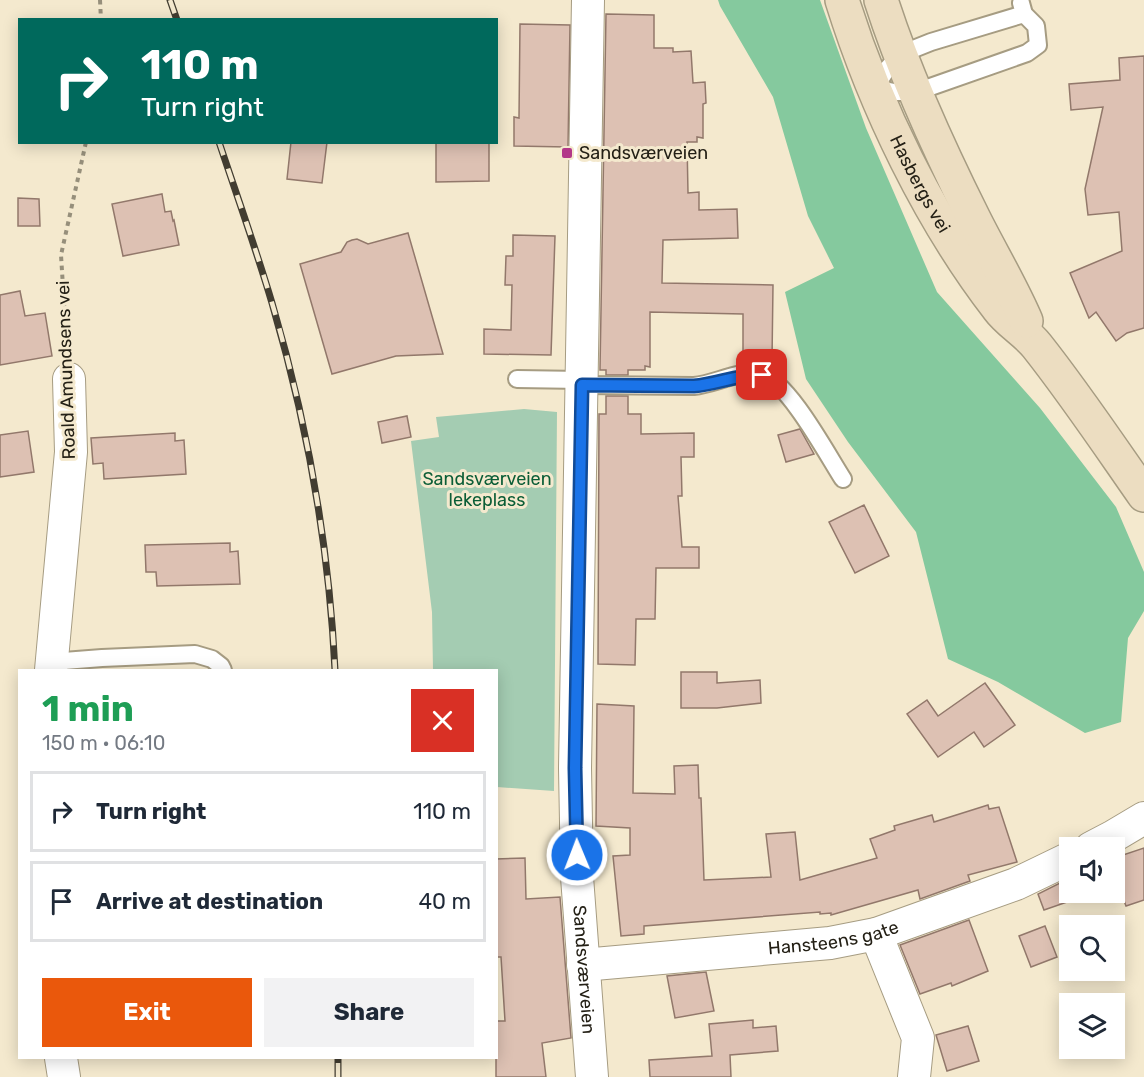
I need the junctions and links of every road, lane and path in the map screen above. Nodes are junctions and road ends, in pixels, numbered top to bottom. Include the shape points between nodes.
1 (100, 0) edge
2 (588, 0) edge
3 (842, 0) edge
4 (881, 0) edge
5 (101, 18) edge
6 (901, 54) junction
7 (875, 88) junction
8 (916, 92) junction
9 (86, 144) edge
10 (1036, 345) junction
11 (69, 379) joint
12 (517, 379) dead end
13 (582, 382) junction
14 (843, 480) dead end
15 (1144, 495) edge
16 (51, 666) edge
17 (222, 669) edge
18 (1144, 818) edge
19 (1111, 837) edge
20 (1125, 843) edge
21 (1144, 844) edge
22 (1059, 863) edge
23 (876, 934) junction
24 (583, 965) junction
25 (61, 1059) edge
26 (913, 1076) edge
27 (64, 1077) edge
28 (592, 1077) edge

1 - 5 path
2 - 13 street, Sandsværveien
3 - 7 street, Hasbergs vei
4 - 6 street, Hasbergs vei
6 - 7 lane
6 - 8 street, Hasbergs vei
6 - 8 lane via 1027,14 1038,45 1027,53
7 - 8 lane
7 - 10 street, Hasbergs vei via 906,159 972,270 1000,310
8 - 10 street, Hasbergs vei
9 - 11 path, Roald Amundsens vei via 61,255
10 - 15 street, Hasbergs vei
11 - 16 street, Roald Amundsens vei via 71,452
12 - 13 lane
13 - 14 lane via 694,386 735,376 762,375 783,389
13 - 24 street, Sandsværveien via 575,768
16 - 17 lane via 102,658 195,654 212,659
18 - 19 street
20 - 21 street
22 - 23 street, Hansteens gate via 1016,884
23 - 24 street, Hansteens gate via 830,943
23 - 26 street via 918,1038
24 - 28 street, Sandsværveien
25 - 27 street

